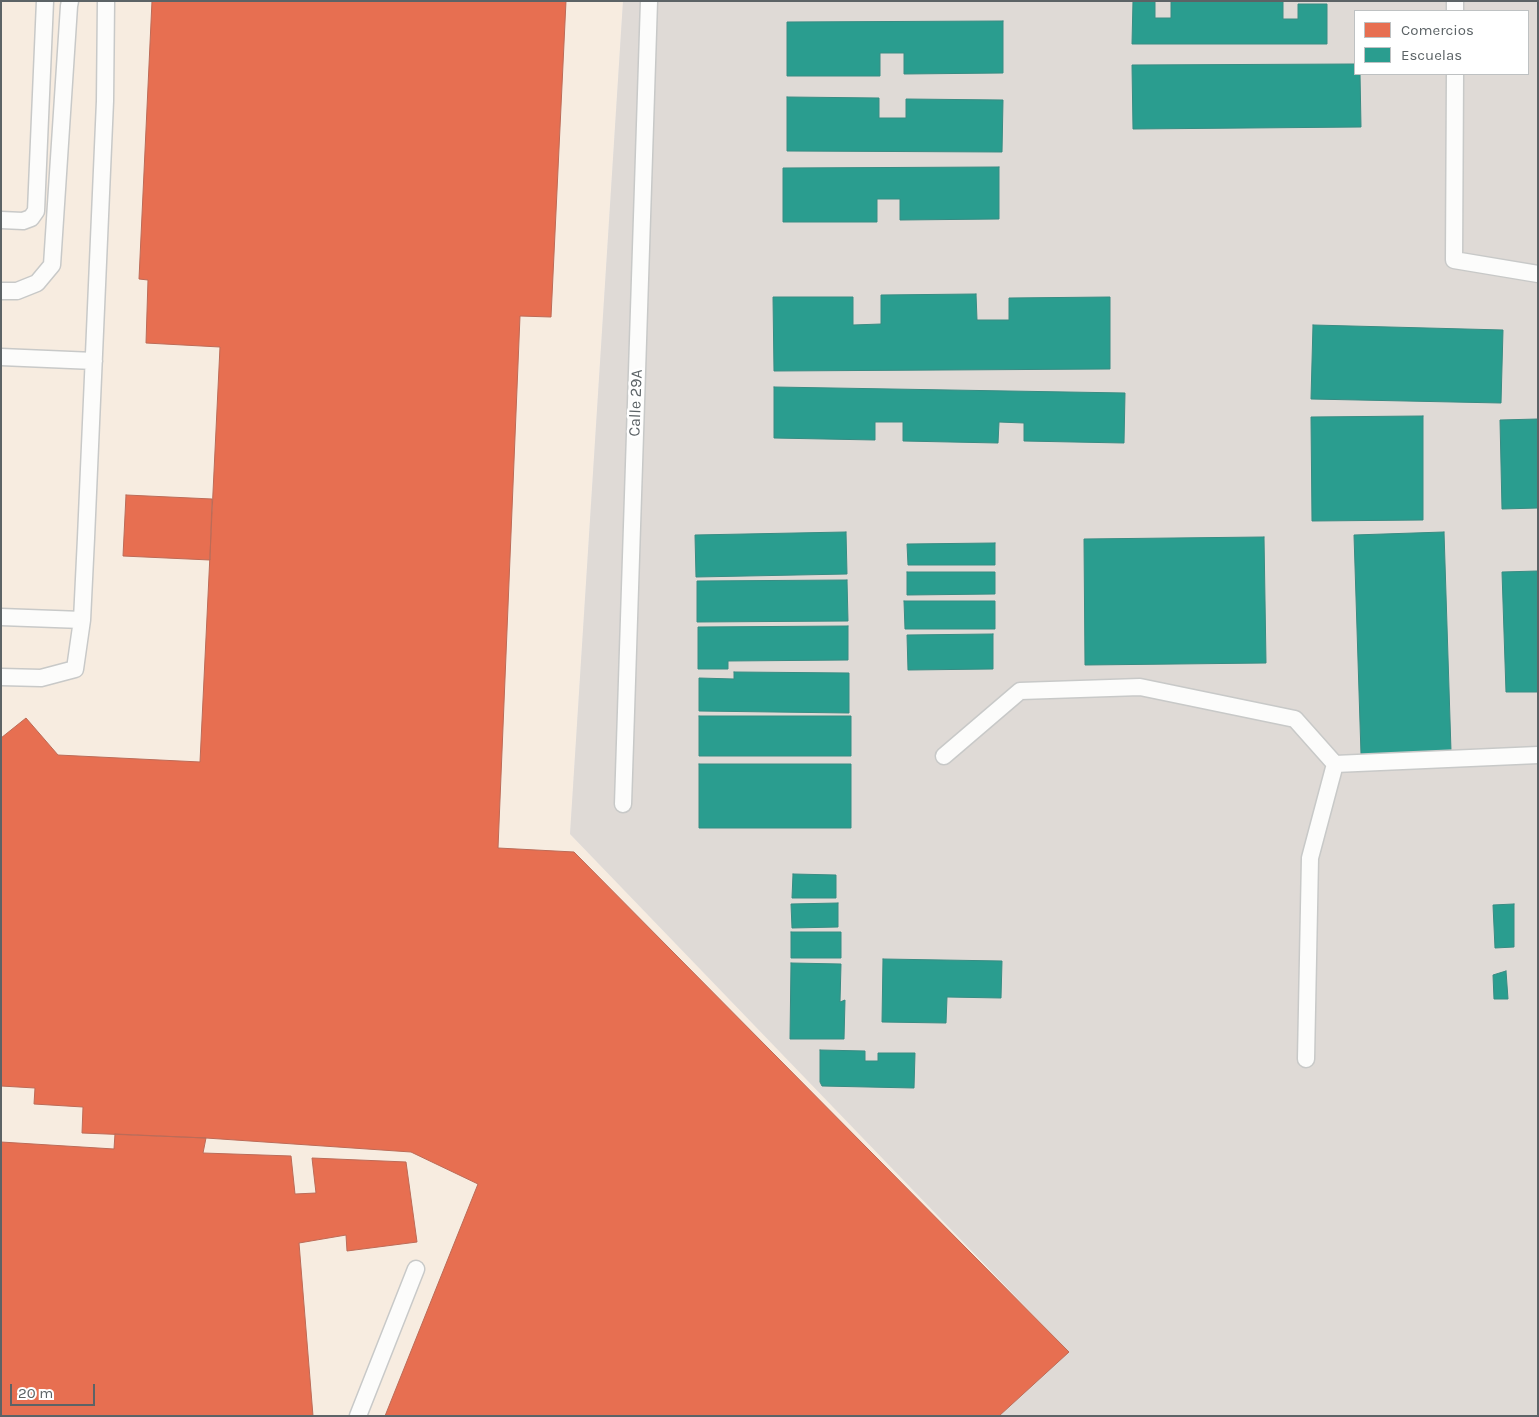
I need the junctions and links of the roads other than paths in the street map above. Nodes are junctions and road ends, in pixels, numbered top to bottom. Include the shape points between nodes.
1 (45, 1) edge
2 (70, 1) edge
3 (106, 1) edge
4 (649, 1) edge
5 (1455, 75) edge
6 (1, 220) edge
7 (1538, 274) edge
8 (1, 291) edge
9 (1, 357) edge
10 (94, 361) junction
11 (1, 617) edge
12 (82, 620) junction
13 (1, 678) edge
14 (1538, 755) edge
15 (944, 756) dead end
16 (1335, 764) junction
17 (624, 804) dead end
18 (1306, 1059) dead end
19 (416, 1269) dead end
20 (358, 1416) edge

1 - 6 lane via 36,211 23,221
2 - 8 lane via 52,264 37,283 17,291
3 - 10 lane
4 - 17 lane, Calle 29A
5 - 7 lane via 1454,260
9 - 10 lane
10 - 12 lane
11 - 12 lane
12 - 13 lane via 75,669 41,678
14 - 16 lane
15 - 16 lane via 1020,692 1140,687 1295,719
16 - 18 lane via 1310,858
19 - 20 lane

